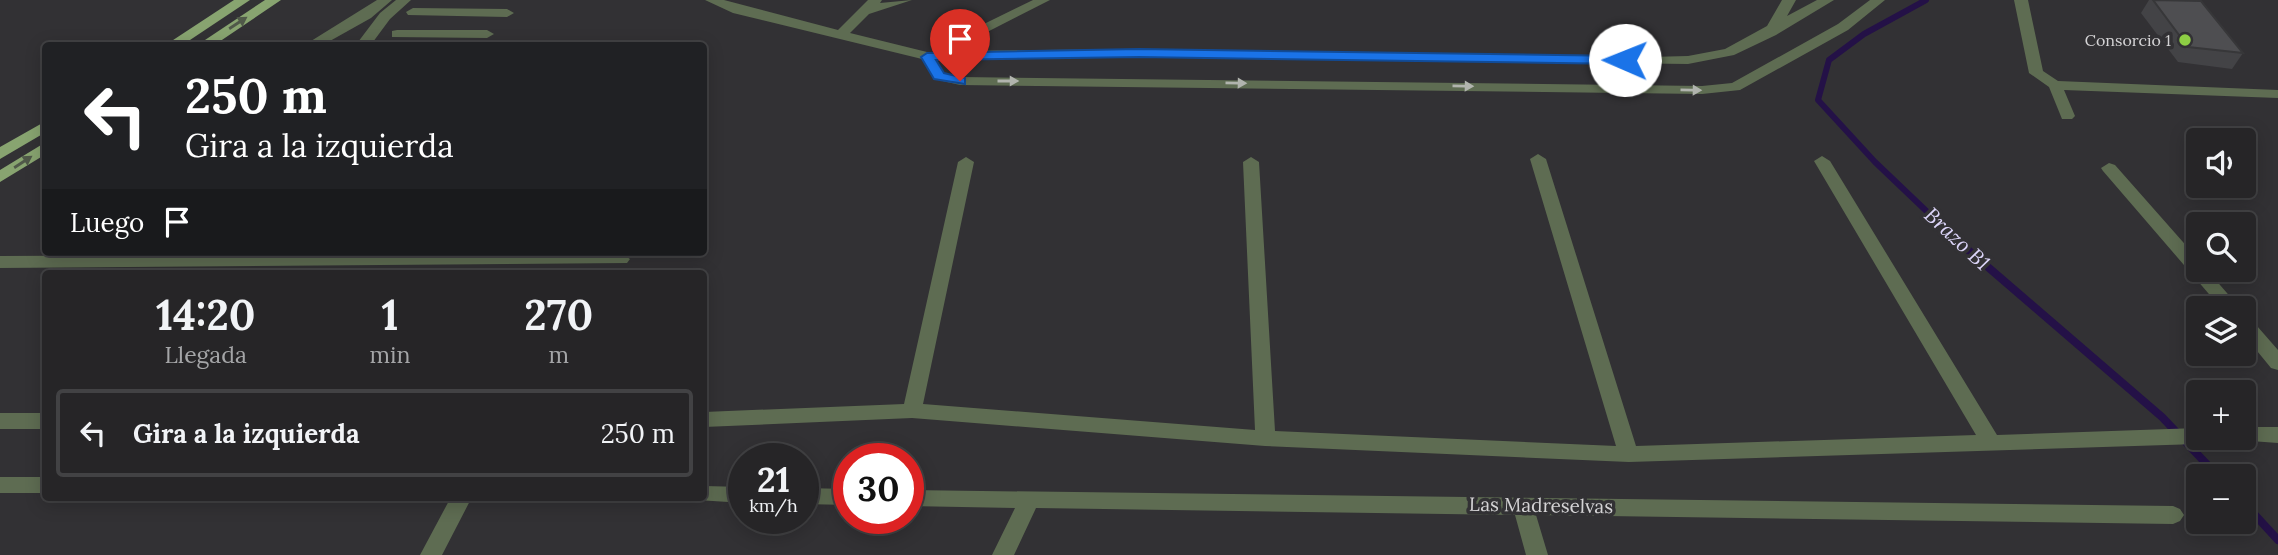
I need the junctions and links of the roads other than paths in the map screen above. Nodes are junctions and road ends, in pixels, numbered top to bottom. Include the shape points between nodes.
1 (243, 0) edge
2 (274, 0) edge
3 (385, 0) edge
4 (404, 0) edge
5 (473, 0) edge
6 (712, 0) edge
7 (875, 0) edge
8 (905, 0) edge
9 (1043, 0) edge
10 (1789, 0) edge
11 (1827, 0) edge
12 (1878, 0) edge
13 (2021, 0) edge
14 (865, 11) junction
15 (413, 12) dead end
16 (462, 12) junction
17 (507, 13) dead end
18 (1771, 32) junction
19 (487, 33) dead end
20 (397, 34) dead end
21 (444, 34) junction
22 (841, 35) junction
23 (177, 42) edge
24 (209, 42) edge
25 (317, 42) edge
26 (365, 42) edge
27 (437, 42) edge
28 (1729, 52) junction
29 (1139, 53) junction
30 (927, 57) junction
31 (1530, 59) junction
32 (1741, 81) junction
33 (1137, 82) junction
34 (2055, 85) junction
35 (1542, 87) junction
36 (2278, 94) edge
37 (2067, 116) dead end
38 (42, 128) edge
39 (42, 151) edge
40 (0, 154) edge
41 (1538, 159) dead end
42 (1822, 161) dead end
43 (966, 162) dead end
44 (1251, 162) dead end
45 (2109, 168) dead end
46 (0, 177) edge
47 (620, 261) edge
48 (0, 263) edge
49 (2221, 296) edge
50 (2256, 337) edge
51 (2278, 363) edge
52 (912, 411) junction
53 (707, 420) edge
54 (0, 421) edge
55 (42, 421) edge
56 (2256, 435) edge
57 (2278, 435) edge
58 (2186, 436) edge
59 (1265, 438) junction
60 (1992, 444) junction
61 (1629, 454) junction
62 (0, 485) edge
63 (42, 485) edge
64 (707, 494) edge
65 (728, 495) edge
66 (924, 498) edge
67 (1029, 500) junction
68 (460, 501) edge
69 (1523, 505) junction
70 (2174, 515) dead end
71 (431, 555) edge
72 (1003, 555) edge
73 (1537, 555) edge

1 - 23 main road
24 -> 2 main road
3 - 25 street
4 - 26 street
5 - 16 street
6 - 22 street
7 - 14 street
8 - 14 street
9 - 30 street
10 - 18 street
11 - 18 street
12 - 32 street via 1843,27
13 - 34 street via 2036,73
14 - 22 street
15 - 16 street
16 - 17 street
16 - 21 street
18 - 28 street
19 - 21 street
20 - 21 street
21 - 27 street
22 - 30 street
28 - 31 street via 1688,60
28 - 32 street
29 - 30 street
29 - 31 street
29 - 33 street
30 -> 33 street via 939,76 960,81
31 - 35 street
35 -> 32 street via 1702,90 1735,87
33 -> 35 street
34 - 36 street
34 - 37 street
38 - 40 main road
46 -> 39 main road
41 - 61 street
42 - 60 street
43 - 52 street
44 - 59 street
45 - 49 street
47 - 48 street
50 - 51 street
52 - 53 street
52 - 59 street
54 - 55 street
56 - 57 street
58 - 60 street
59 - 61 street
60 - 61 street
62 - 63 street
64 - 65 street
66 - 67 street, Las Madreselvas
67 - 69 street, Las Madreselvas
67 - 72 street
68 - 71 street
69 - 70 street, Las Madreselvas
69 - 73 street

